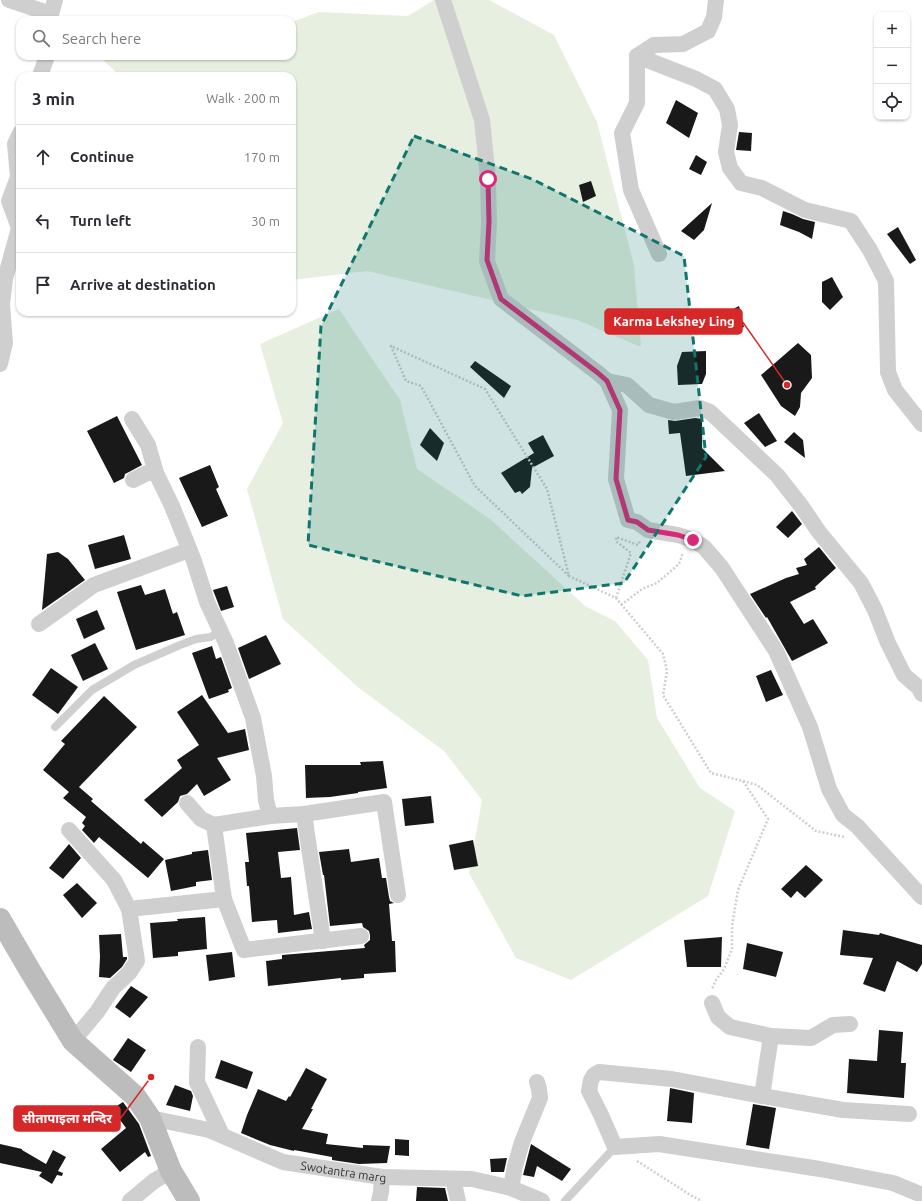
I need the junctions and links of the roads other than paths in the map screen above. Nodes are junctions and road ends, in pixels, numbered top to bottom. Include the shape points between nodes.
1 (9, 0) edge
2 (443, 0) edge
3 (716, 0) edge
4 (53, 11) edge
5 (637, 56) junction
6 (46, 60) edge
7 (41, 72) edge
8 (16, 142) edge
9 (16, 155) edge
10 (16, 182) edge
11 (16, 220) edge
12 (16, 239) edge
13 (659, 254) dead end
14 (0, 364) edge
15 (607, 381) junction
16 (132, 419) dead end
17 (922, 424) edge
18 (156, 473) junction
19 (133, 480) dead end
20 (189, 550) junction
21 (39, 624) dead end
22 (226, 643) junction
23 (922, 694) edge
24 (55, 727) dead end
25 (188, 803) dead end
26 (304, 814) junction
27 (270, 816) junction
28 (214, 825) junction
29 (69, 830) dead end
30 (398, 895) dead end
31 (922, 897) edge
32 (224, 899) junction
33 (129, 909) junction
34 (0, 919) edge
35 (361, 936) dead end
36 (323, 941) junction
37 (712, 1003) road end
38 (850, 1024) dead end
39 (772, 1036) junction
40 (72, 1041) junction
41 (198, 1047) dead end
42 (537, 1082) dead end
43 (762, 1096) junction
44 (909, 1114) dead end
45 (150, 1118) junction
46 (222, 1135) junction
47 (615, 1147) junction
48 (171, 1171) junction
49 (382, 1177) junction
50 (453, 1179) junction
51 (511, 1188) junction
52 (922, 1195) edge
53 (130, 1201) edge
54 (189, 1201) edge
55 (379, 1201) edge
56 (458, 1201) edge
57 (542, 1201) edge
58 (565, 1201) edge

1 - 4 street
2 - 15 street via 482,120 488,179 487,260 501,299
3 - 5 street via 714,17 708,31 683,44 654,45
5 - 13 street via 637,103 622,134 631,190
5 - 17 street via 715,89 727,109 730,125 726,152 730,168 741,184 762,188 805,210 851,221 886,281 888,372 894,390
6 - 7 street
8 - 9 street
10 - 11 street via 9,201
12 - 14 street via 5,279 2,304 5,343
15 - 23 street via 627,385 649,405 674,412 700,408 710,412 777,475 861,583 904,675
15 - 31 street via 620,410 616,479 628,520 637,522 648,530 688,538 704,547 722,568 776,651 810,727 829,789 843,815 857,826
16 - 18 street via 148,445
18 - 19 street via 147,473
18 - 20 street
20 - 21 street via 94,585
20 - 22 street via 207,602
22 - 24 lane via 216,633 134,665 92,690
22 - 27 street via 253,718
25 - 28 street via 201,819
26 - 27 street
26 - 30 street via 384,802
26 - 36 street
27 - 28 street
28 - 32 street
29 - 33 street via 114,880
32 - 33 street
32 - 36 street via 244,950
33 - 40 street via 137,961
34 - 40 main road
35 - 36 street
37 - 39 street via 718,1017 730,1028
38 - 39 street via 833,1025 811,1038
39 - 43 street
40 - 45 main road via 135,1096
41 - 46 street via 197,1082
42 - 51 street via 540,1098 522,1142
43 - 44 street via 843,1110
43 - 47 street via 672,1079 599,1072 591,1080 589,1091
45 - 46 street, Swotantra marg
45 - 48 main road
46 - 49 street, Swotantra marg via 283,1162
47 - 52 street via 659,1144 820,1169 893,1183
47 - 58 lane
48 - 53 street
48 - 54 main road
49 - 50 street, Swotantra marg
49 - 55 street
50 - 51 street, Swotantra marg via 472,1179
50 - 56 street
51 - 57 street, Swotantra marg

